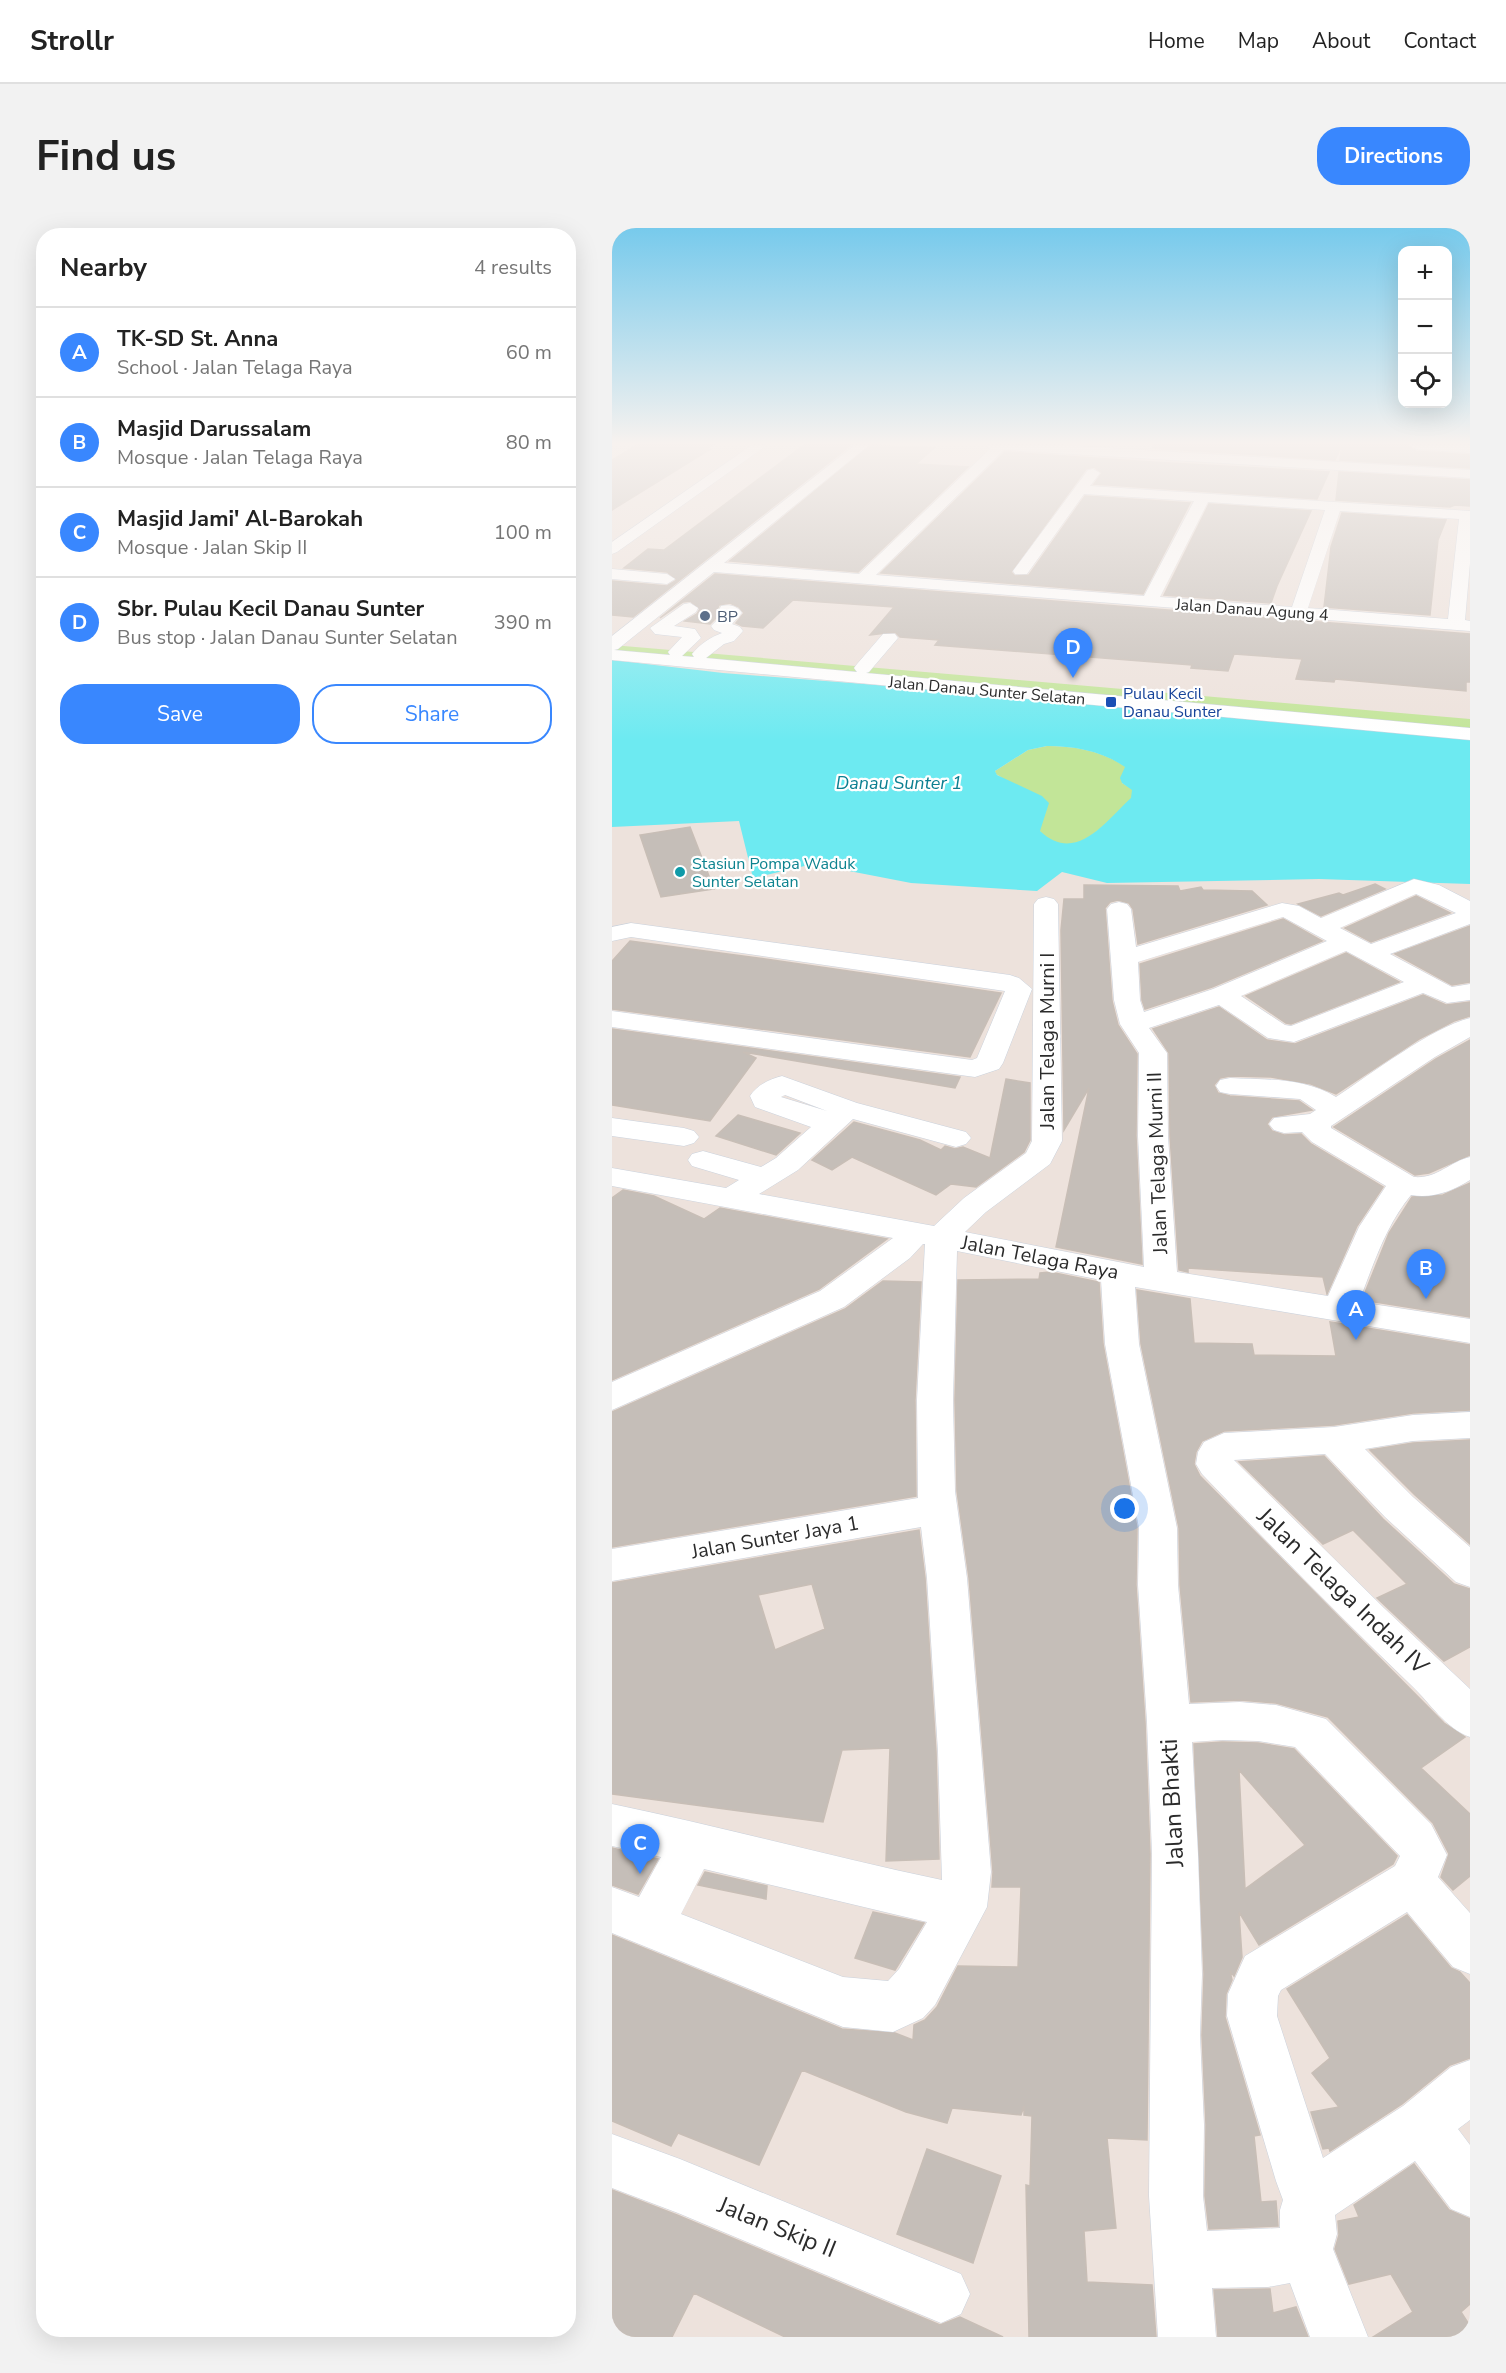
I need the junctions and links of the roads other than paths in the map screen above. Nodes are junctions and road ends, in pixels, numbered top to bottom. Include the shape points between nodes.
1 (740, 543) edge
2 (899, 543) edge
3 (1037, 543) edge
4 (1176, 543) edge
5 (1321, 543) edge
6 (1467, 543) edge
7 (882, 560) junction
8 (905, 562) dead end
9 (711, 567) junction
10 (1044, 572) dead end
11 (612, 574) edge
12 (667, 579) dead end
13 (864, 579) junction
14 (1150, 602) junction
15 (664, 605) junction
16 (727, 610) dead end
17 (1298, 613) junction
18 (642, 621) junction
19 (664, 624) junction
20 (1463, 626) edge
21 (889, 638) dead end
22 (612, 645) edge
23 (677, 652) junction
24 (701, 654) junction
25 (612, 655) edge
26 (863, 668) junction
27 (1470, 719) edge
28 (1470, 734) edge
29 (1046, 904) dead end
30 (1119, 909) dead end
31 (1470, 911) edge
32 (1470, 916) edge
33 (1319, 928) junction
34 (614, 932) edge
35 (1357, 948) junction
36 (1125, 958) junction
37 (1425, 983) junction
38 (1469, 991) edge
39 (1222, 995) junction
40 (612, 1019) edge
41 (1133, 1024) junction
42 (1470, 1026) edge
43 (1230, 1086) dead end
44 (1326, 1116) junction
45 (1284, 1124) dead end
46 (612, 1127) edge
47 (684, 1137) dead end
48 (956, 1138) dead end
49 (703, 1160) dead end
50 (1470, 1166) edge
51 (612, 1177) edge
52 (766, 1178) junction
53 (1404, 1184) junction
54 (733, 1197) junction
55 (928, 1234) junction
56 (1117, 1273) junction
57 (1161, 1280) junction
58 (1340, 1308) junction
59 (1470, 1331) edge
60 (612, 1397) edge
61 (1470, 1425) edge
62 (1334, 1440) junction
63 (938, 1509) junction
64 (612, 1565) edge
65 (1470, 1571) edge
66 (1470, 1718) edge
67 (1168, 1724) junction
68 (612, 1825) edge
69 (683, 1842) junction
70 (1412, 1882) junction
71 (963, 1907) junction
72 (631, 1917) edge
73 (1470, 1950) edge
74 (1470, 2086) edge
75 (1422, 2125) junction
76 (612, 2161) edge
77 (1470, 2190) edge
78 (1309, 2222) junction
79 (1181, 2259) junction
80 (941, 2294) dead end
81 (1187, 2337) edge
82 (1340, 2337) edge

1 - 9 street
2 - 7 street
3 - 10 street via 1015,570
4 - 14 street via 1154,580
5 - 17 street
6 - 20 street
7 - 8 street
7 - 13 street
9 - 13 street, Jalan Danau Agung 4
9 - 15 street
11 - 12 street
13 - 14 street, Jalan Danau Agung 4
14 - 17 street, Jalan Danau Agung 4
15 - 18 street
15 - 19 street via 695,608 685,609
16 - 24 street via 734,613 720,626 734,631
17 - 20 street, Jalan Danau Agung 4
18 - 19 street
18 - 22 street
19 - 23 street via 661,630 689,633 693,638
21 - 26 street
22 - 23 street, Jalan Danau Sunter Selatan
23 - 24 street, Jalan Danau Sunter Selatan
24 - 26 street, Jalan Danau Sunter Selatan
25 - 28 street, Jalan Danau Sunter Selatan
26 - 27 street, Jalan Danau Sunter Selatan
29 - 55 street, Jalan Telaga Murni I via 1047,1141 1039,1158
30 - 36 street, Jalan Telaga Murni II
31 - 33 street via 1431,890 1414,886
32 - 35 street
33 - 35 street
33 - 36 street via 1290,911 1278,910
34 - 40 street via 631,930 1010,983 1019,989 988,1064 975,1069
35 - 37 street
35 - 39 street
36 - 41 street, Jalan Telaga Murni II via 1127,1000
37 - 38 street via 1451,996
37 - 39 street via 1294,1034 1278,1032
39 - 41 street
41 - 57 street, Jalan Telaga Murni II via 1153,1053
42 - 44 street
43 - 44 street via 1309,1093
44 - 45 street
44 - 53 street via 1316,1130 1322,1136
46 - 47 street
48 - 52 street via 839,1116
49 - 52 street
50 - 53 street via 1435,1186 1419,1189
51 - 54 street, Jalan Telaga Raya
52 - 54 street
53 - 58 street via 1392,1197 1366,1246
54 - 55 street, Jalan Telaga Raya
55 - 56 street, Jalan Telaga Raya
55 - 60 street, Jalan Telaga Murni I via 832,1299
55 - 63 street
56 - 57 street, Jalan Telaga Raya
56 - 67 street, Jalan Bhakti via 1122,1344 1158,1528
57 - 58 street, Jalan Telaga Raya
58 - 59 street, Jalan Telaga Raya
61 - 62 street via 1413,1428
62 - 65 street via 1399,1508
62 - 66 street, Jalan Telaga Indah IV via 1224,1447 1216,1452 1215,1464
63 - 64 street, Jalan Sunter Jaya 1
63 - 71 street via 960,1752 967,1872
67 - 70 street via 1269,1721 1310,1733 1415,1839 1424,1855
67 - 79 street, Jalan Bhakti via 1178,1974 1174,2035 1176,2196
68 - 69 street
69 - 71 street
69 - 72 street via 684,1860
70 - 73 street
70 - 78 street via 1263,1973 1253,1994 1252,2016 1303,2181
71 - 72 street via 917,1987 893,2007 843,2002
74 - 75 street
75 - 77 street
75 - 78 street
76 - 80 street, Jalan Skip II
78 - 79 street via 1298,2254
78 - 82 street
79 - 81 street, Jalan Bhakti

